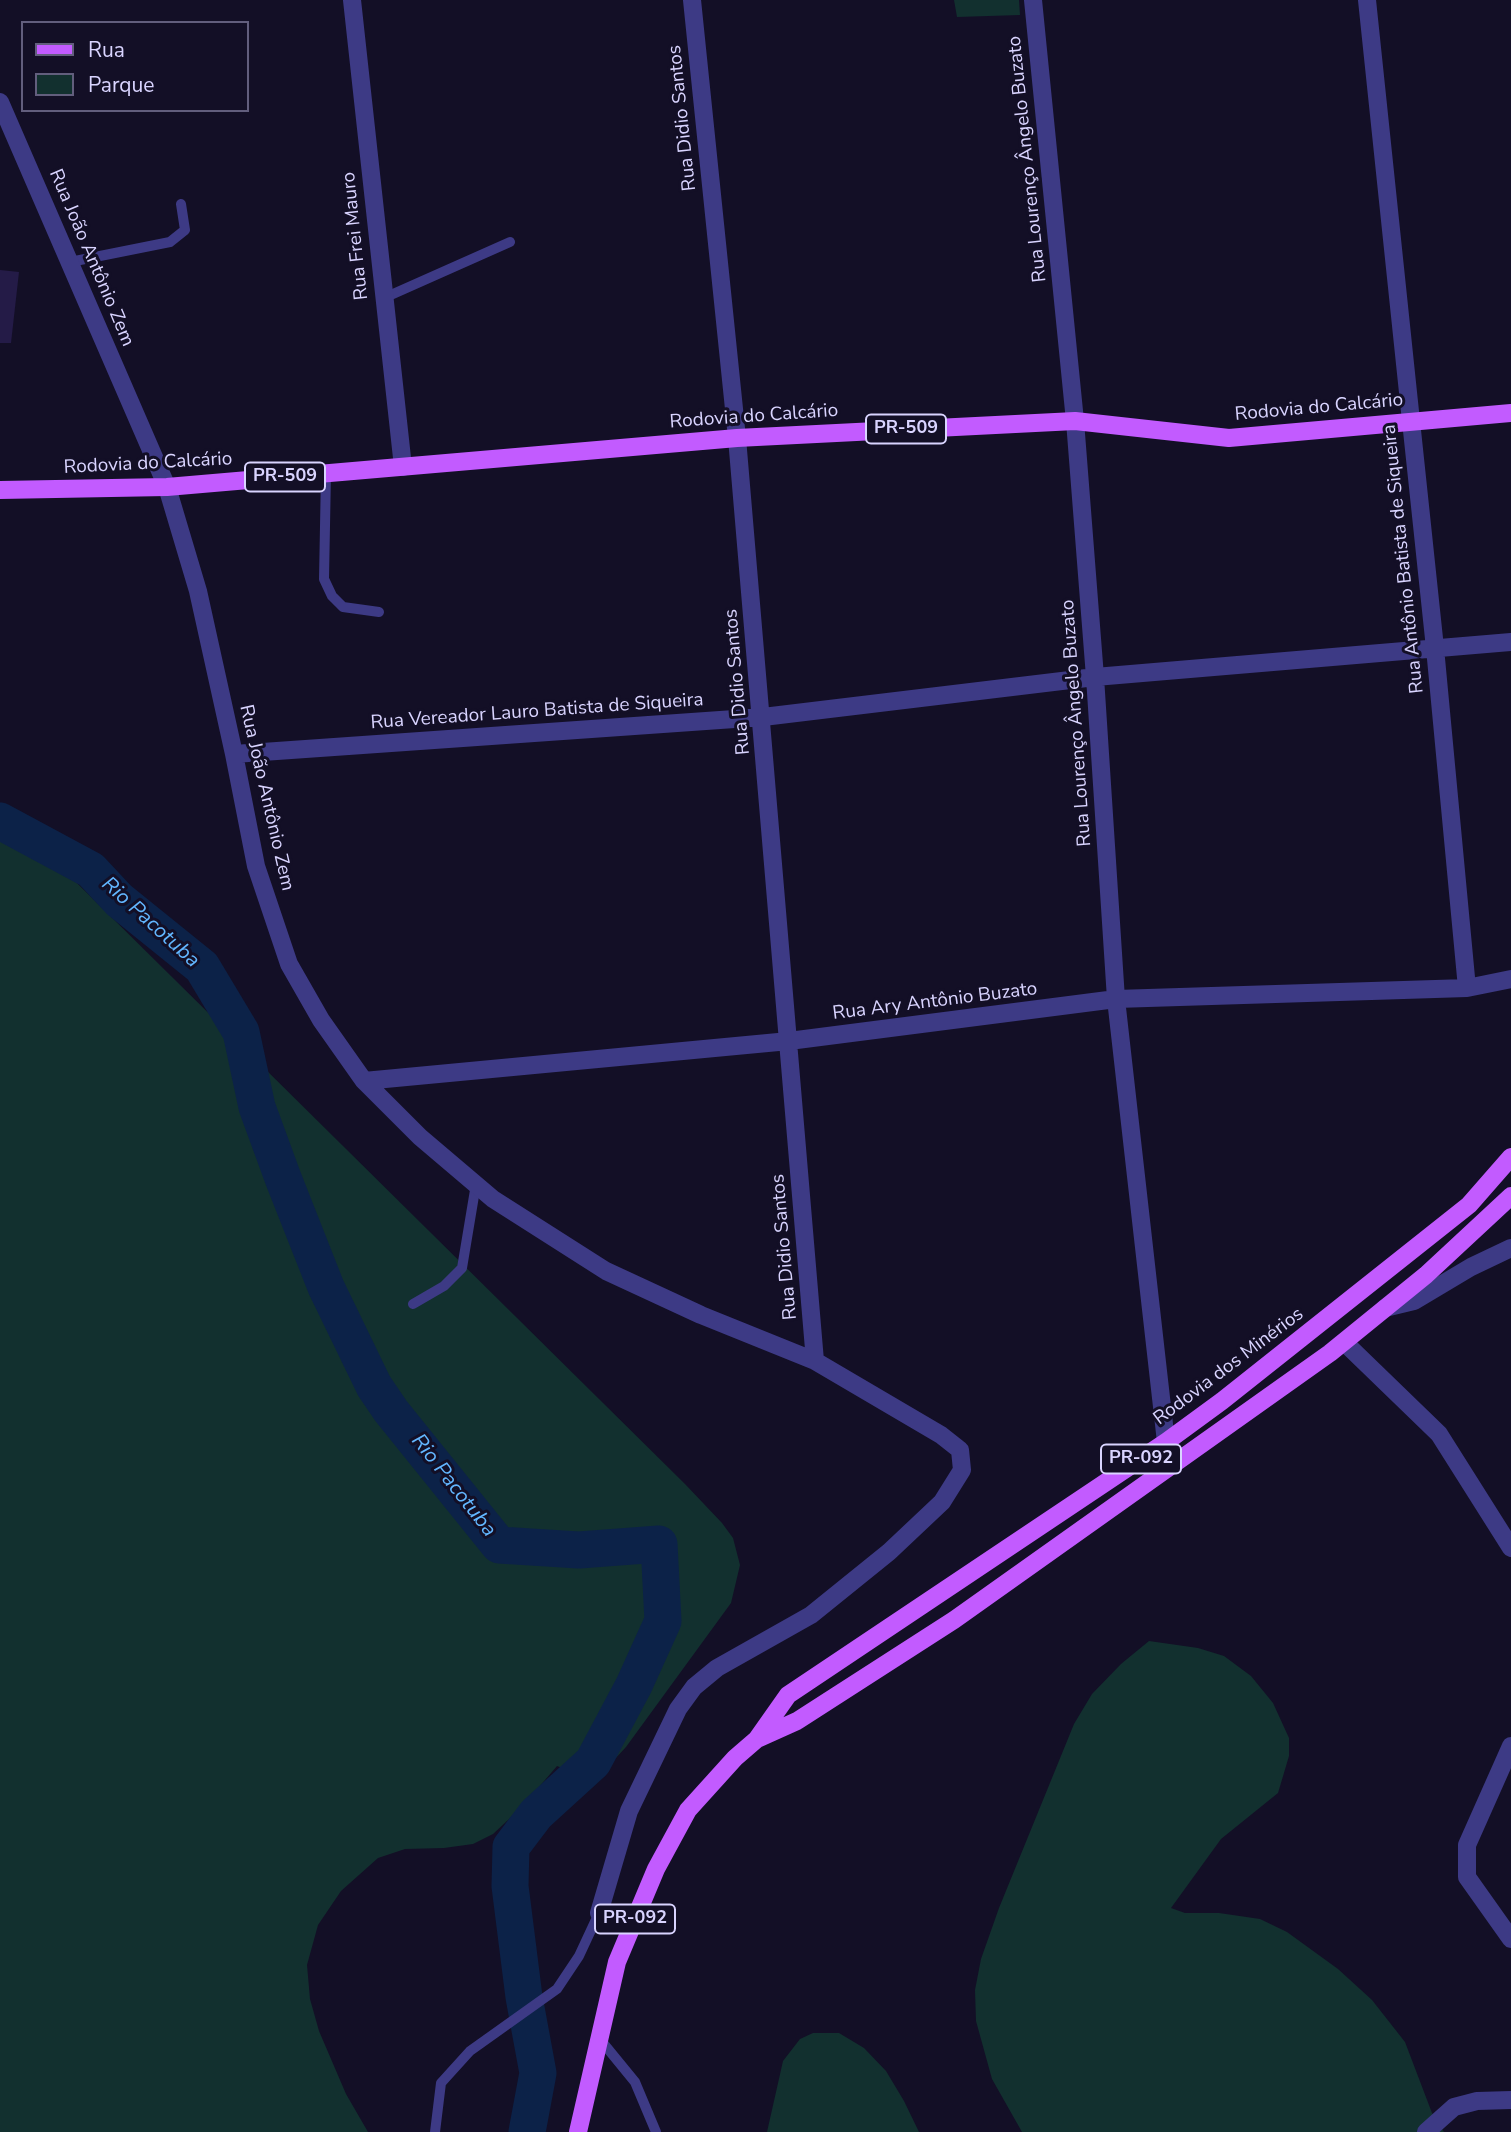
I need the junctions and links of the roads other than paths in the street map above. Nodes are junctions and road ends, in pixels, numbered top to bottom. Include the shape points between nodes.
1 (352, 0) edge
2 (692, 0) edge
3 (1033, 0) edge
4 (1367, 0) edge
5 (0, 102) edge
6 (181, 204) dead end
7 (510, 242) dead end
8 (69, 262) junction
9 (384, 298) junction
10 (1511, 413) edge
11 (1075, 421) junction
12 (1411, 421) junction
13 (737, 438) junction
14 (403, 467) junction
15 (326, 473) junction
16 (167, 487) junction
17 (0, 490) edge
18 (379, 612) dead end
19 (1511, 642) edge
20 (1435, 648) junction
21 (1096, 677) junction
22 (763, 717) junction
23 (234, 754) junction
24 (1511, 979) edge
25 (1467, 988) junction
26 (1116, 999) junction
27 (789, 1041) junction
28 (364, 1081) junction
29 (1511, 1157) edge
30 (476, 1184) junction
31 (1511, 1196) edge
32 (1511, 1248) edge
33 (413, 1304) dead end
34 (1385, 1308) junction
35 (1344, 1342) junction
36 (815, 1361) junction
37 (1166, 1442) junction
38 (1511, 1548) edge
39 (757, 1739) junction
40 (1511, 1746) edge
41 (599, 1913) joint
42 (1511, 1940) edge
43 (599, 2038) junction
44 (1511, 2100) edge
45 (435, 2132) edge
46 (578, 2132) edge
47 (656, 2132) edge
48 (1426, 2132) edge

1 - 9 street, Rua Frei Mauro
2 - 13 street, Rua Didio Santos
3 - 11 street, Rua Lourenço Ângelo Buzato
4 - 12 street, Rua Antônio Batista de Siqueira
5 - 8 street, Rua João Antônio Zem
6 - 8 lane via 185,230 170,242
7 - 9 lane
8 - 16 street, Rua João Antônio Zem
9 - 14 street, Rua Frei Mauro
10 - 12 main road, Rodovia do Calcário / PR-509
11 - 12 main road, Rodovia do Calcário / PR-509 via 1230,438
11 - 13 main road, Rodovia do Calcário / PR-509
11 - 21 street, Rua Lourenço Ângelo Buzato
12 - 20 street, Rua Antônio Batista de Siqueira
13 - 14 main road, Rodovia do Calcário / PR-509
13 - 22 street, Rua Didio Santos
14 - 15 main road, Rodovia do Calcário / PR-509
15 - 16 main road, Rodovia do Calcário / PR-509
15 - 18 lane via 324,579 331,596 343,607
16 - 17 main road, Rodovia do Calcário / PR-509
16 - 23 street, Rua João Antônio Zem via 198,591
19 - 20 street, Rua Vereador Lauro Batista de Siqueira
20 - 21 street, Rua Vereador Lauro Batista de Siqueira
20 - 25 street, Rua Antônio Batista de Siqueira
21 - 22 street, Rua Vereador Lauro Batista de Siqueira
21 - 26 street, Rua Lourenço Ângelo Buzato
22 - 23 street, Rua Vereador Lauro Batista de Siqueira
22 - 27 street, Rua Didio Santos
23 - 28 street, Rua João Antônio Zem via 256,866 289,964
24 - 25 street, Rua Ary Antônio Buzato
25 - 26 street, Rua Ary Antônio Buzato
26 - 27 street, Rua Ary Antônio Buzato
26 - 37 street, Rua Lourenço Ângelo Buzato
27 - 28 street, Rua Ary Antônio Buzato
27 - 36 street, Rua Didio Santos
28 - 30 street, Rua João Antônio Zem
29 - 37 main road, Rodovia dos Minérios / PR-092 via 1469,1205
30 - 33 lane via 462,1268 444,1286
30 - 36 street, Rua João Antônio Zem via 606,1271
31 - 34 main road, Rodovia dos Minérios / PR-092
32 - 34 street via 1414,1301
34 - 35 main road, Rodovia dos Minérios / PR-092
35 - 38 street via 1439,1434
35 - 39 main road, Rodovia dos Minérios / PR-092 via 954,1620 797,1721
36 - 41 street, Rua João Antônio Zem via 941,1435 960,1450 962,1470 942,1502 889,1552 811,1615 717,1668 694,1687 678,1709 629,1811
37 - 39 main road, Rodovia dos Minérios / PR-092 via 788,1695
39 - 43 main road, Rodovia dos Minérios / PR-092 via 688,1810 656,1870 617,1962
40 - 42 street via 1466,1845 1467,1877
41 - 45 lane via 557,1989 470,2050 441,2083
43 - 46 main road, Rodovia dos Minérios / PR-092
43 - 47 lane via 635,2082
44 - 48 street via 1454,2107

